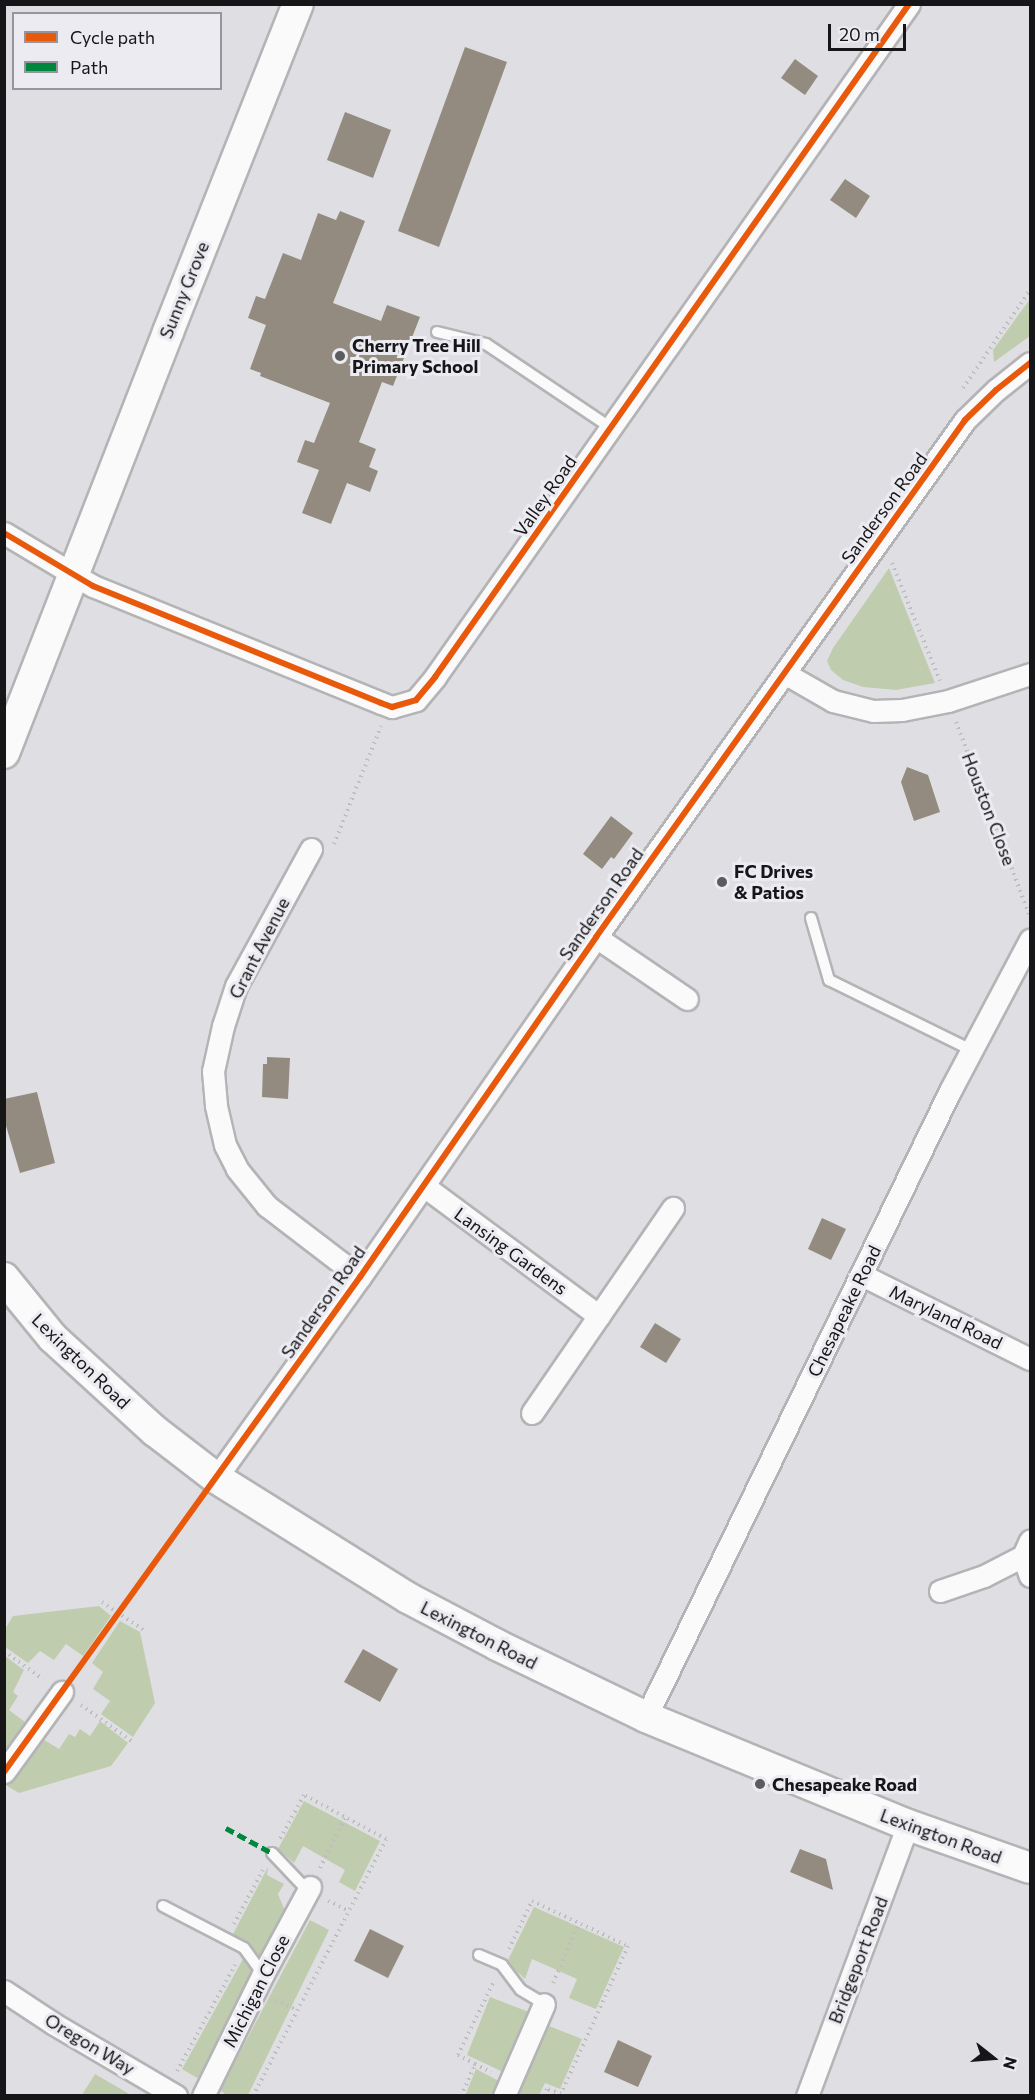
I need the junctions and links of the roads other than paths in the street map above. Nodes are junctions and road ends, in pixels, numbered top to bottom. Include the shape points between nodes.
1 (298, 4) edge
2 (909, 4) edge
3 (438, 332) dead end
4 (1030, 363) edge
5 (611, 428) junction
6 (4, 532) edge
7 (73, 576) junction
8 (786, 674) junction
9 (1030, 674) edge
10 (6, 744) edge
11 (311, 849) road end
12 (811, 918) dead end
13 (596, 937) junction
14 (1030, 940) edge
15 (687, 999) dead end
16 (971, 1050) junction
17 (423, 1186) junction
18 (673, 1208) dead end
19 (862, 1275) junction
20 (360, 1277) junction
21 (4, 1278) edge
22 (599, 1316) junction
23 (1030, 1359) edge
24 (532, 1413) dead end
25 (216, 1478) junction
26 (1027, 1548) edge
27 (1030, 1576) edge
28 (940, 1591) dead end
29 (62, 1692) dead end
30 (646, 1717) junction
31 (4, 1772) edge
32 (908, 1825) junction
33 (272, 1853) dead end
34 (1030, 1868) edge
35 (309, 1889) joint
36 (163, 1906) dead end
37 (478, 1954) dead end
38 (263, 1974) junction
39 (4, 1991) edge
40 (544, 2004) joint
41 (171, 2093) edge
42 (203, 2096) edge
43 (504, 2096) edge
44 (807, 2096) edge

1 - 7 street, Sunny Grove
2 - 5 street, Valley Road
3 - 5 lane via 486,344
4 - 8 street, Sanderson Road via 965,420
5 - 7 street, Valley Road via 426,690 404,705 392,707 381,703
6 - 7 street, Valley Road
7 - 10 street
8 - 9 street via 833,701 860,709 902,710 948,701
8 - 13 street, Sanderson Road
11 - 20 street, Grant Avenue via 236,986 213,1071 216,1106 225,1145 237,1169 267,1206
12 - 16 lane via 830,980
13 - 15 street
13 - 17 street, Sanderson Road
14 - 16 street, Chesapeake Road
16 - 19 street, Chesapeake Road
17 - 20 street, Sanderson Road
17 - 22 street, Lansing Gardens
18 - 22 street
19 - 23 street, Maryland Road
19 - 30 street, Chesapeake Road
20 - 25 street, Sanderson Road
21 - 25 street, Lexington Road via 52,1338 155,1431
22 - 24 street
25 - 30 street, Lexington Road via 408,1598
26 - 27 street
26 - 28 street via 984,1576
29 - 31 street
30 - 32 street, Lexington Road
32 - 34 street, Lexington Road
32 - 44 street, Bridgeport Road
33 - 35 lane
35 - 38 street, Michigan Close
36 - 38 lane via 244,1948
37 - 40 lane via 502,1965 521,1990
38 - 42 street, Michigan Close
39 - 41 street, Oregon Way
40 - 43 street

